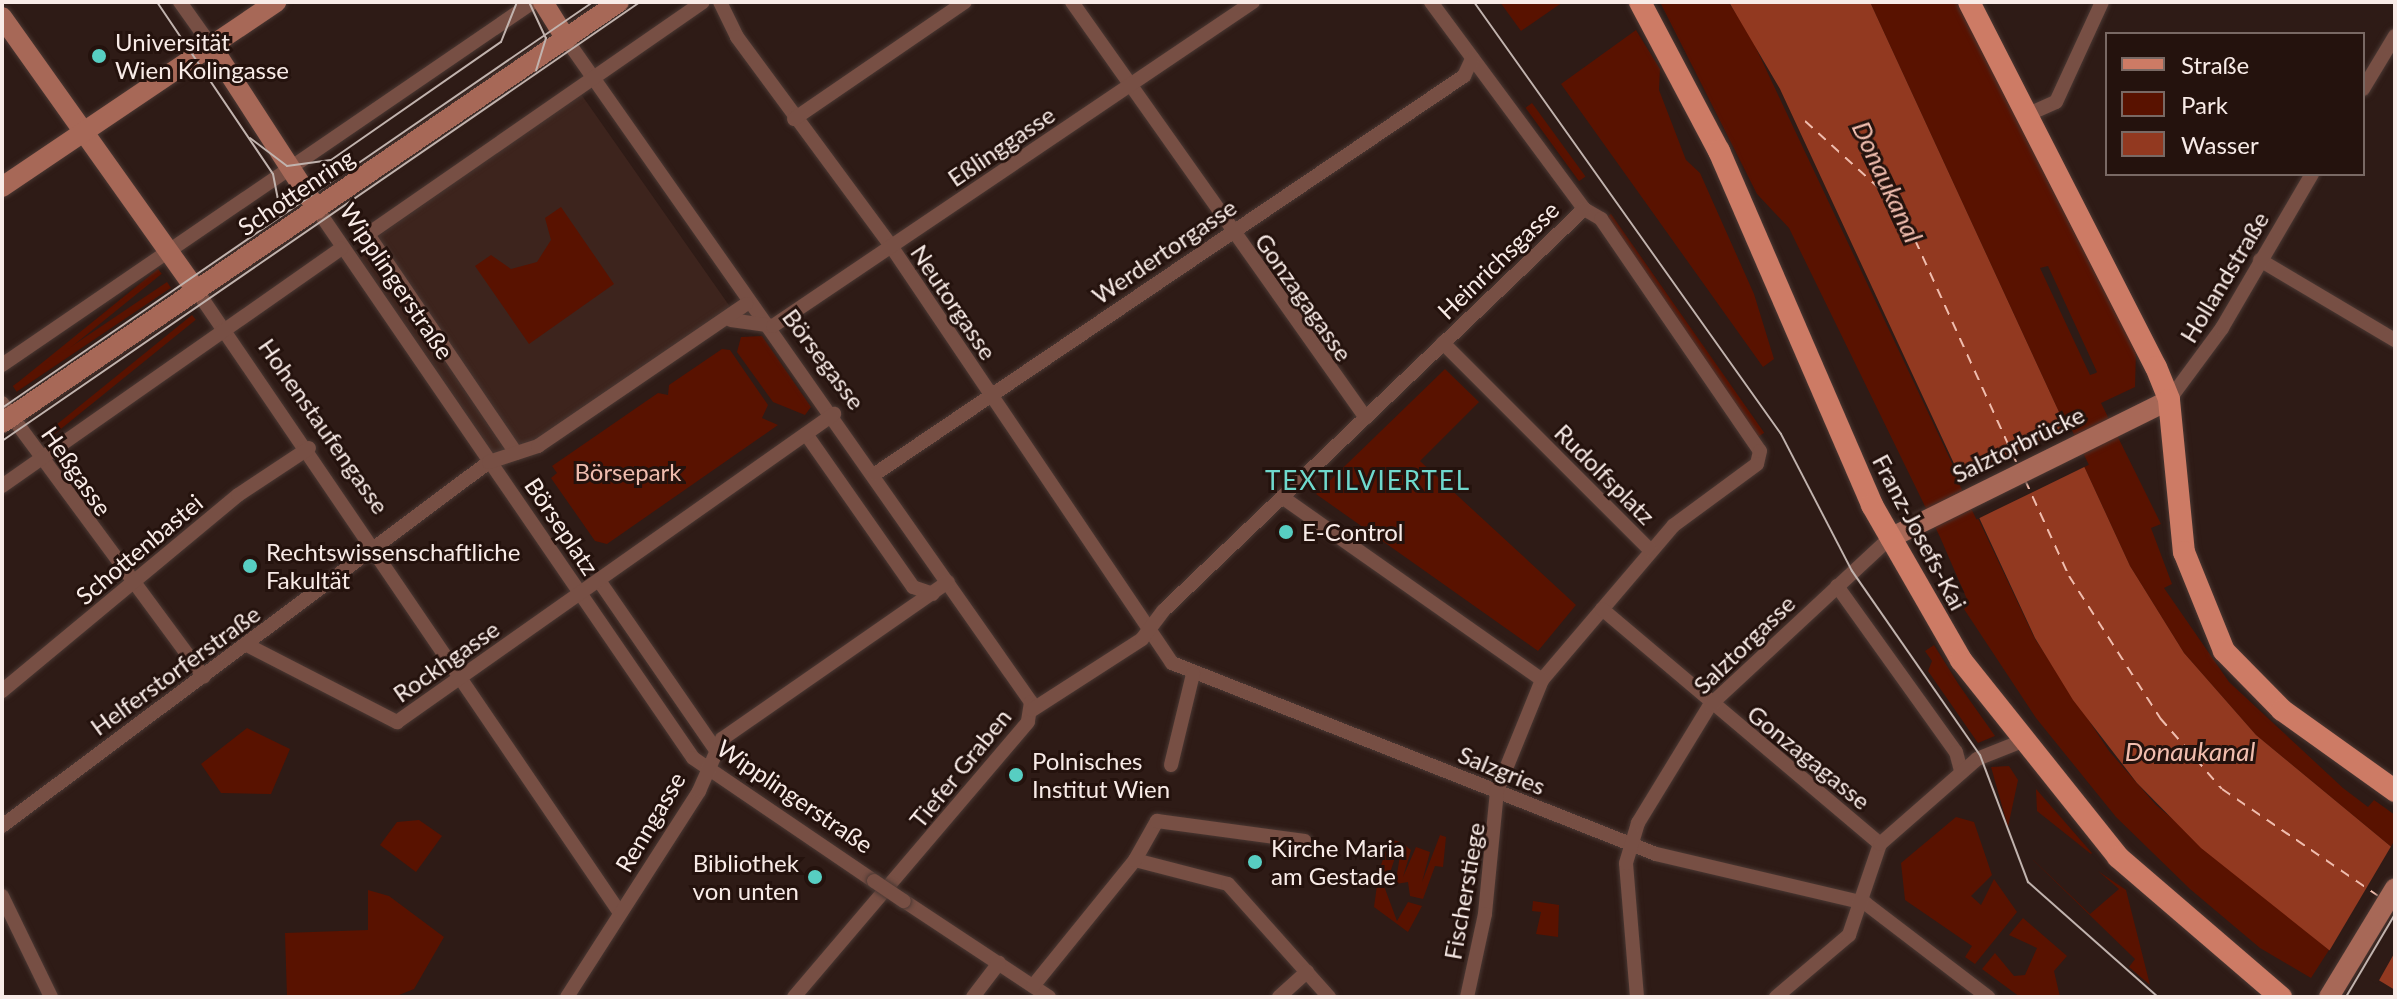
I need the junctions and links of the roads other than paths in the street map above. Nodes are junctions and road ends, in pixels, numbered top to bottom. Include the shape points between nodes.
1 (180, 2) edge
2 (276, 2) edge
3 (533, 2) edge
4 (543, 2) edge
5 (619, 2) edge
6 (703, 2) edge
7 (720, 2) edge
8 (965, 2) edge
9 (1072, 2) edge
10 (1253, 2) edge
11 (1431, 2) edge
12 (1640, 2) edge
13 (1969, 2) edge
14 (2102, 2) edge
15 (2, 17) edge
16 (2395, 36) edge
17 (566, 39) junction
18 (212, 47) junction
19 (1472, 59) junction
20 (591, 77) junction
21 (2365, 86) edge
22 (1129, 87) junction
23 (2031, 113) junction
24 (794, 119) junction
25 (84, 133) junction
26 (292, 168) junction
27 (2311, 176) edge
28 (2, 187) edge
29 (317, 209) junction
30 (1584, 209) junction
31 (1232, 232) junction
32 (891, 246) junction
33 (341, 249) junction
34 (168, 253) junction
35 (2260, 260) junction
36 (197, 291) junction
37 (746, 304) junction
38 (731, 320) junction
39 (773, 326) junction
40 (225, 330) junction
41 (2395, 340) edge
42 (1443, 343) junction
43 (2, 365) edge
44 (990, 396) junction
45 (2169, 400) junction
46 (834, 414) junction
47 (5, 415) edge
48 (1366, 418) junction
49 (806, 434) junction
50 (309, 448) junction
51 (516, 453) junction
52 (42, 459) junction
53 (489, 462) junction
54 (875, 474) junction
55 (2, 486) edge
56 (1282, 497) junction
57 (1890, 538) junction
58 (373, 550) junction
59 (1650, 550) junction
60 (600, 582) junction
61 (948, 582) junction
62 (130, 586) junction
63 (1837, 586) junction
64 (933, 594) junction
65 (581, 595) junction
66 (1602, 609) junction
67 (1151, 627) junction
68 (247, 645) junction
69 (1193, 674) junction
70 (204, 677) junction
71 (460, 678) junction
72 (1542, 680) junction
73 (2, 691) edge
74 (1710, 705) junction
75 (1032, 710) junction
76 (2020, 742) junction
77 (714, 747) junction
78 (1171, 765) dead end
79 (705, 768) junction
80 (1961, 771) junction
81 (1497, 791) junction
82 (2395, 791) edge
83 (2, 826) edge
84 (1305, 841) dead end
85 (1880, 844) junction
86 (1631, 845) junction
87 (1135, 860) junction
88 (2395, 888) edge
89 (2, 896) edge
90 (1865, 903) junction
91 (620, 913) junction
92 (999, 963) junction
93 (1307, 972) junction
94 (1033, 986) junction
95 (2329, 996) edge
96 (51, 997) edge
97 (567, 997) edge
98 (794, 997) edge
99 (973, 997) edge
100 (1049, 997) edge
101 (1279, 997) edge
102 (1329, 997) edge
103 (1468, 997) edge
104 (1637, 997) edge
105 (1776, 997) edge
106 (1988, 997) edge
107 (2281, 997) edge

1 - 18 street
2 - 18 main road
3 - 26 street, Schottenring
4 - 17 main road, Börsegasse
5 - 17 main road, Schottenring
6 - 20 street
7 - 24 street, Neutorgasse
8 - 24 street
9 - 22 street, Gonzagagasse
10 - 22 street, Eßlinggasse
11 - 19 street
12 - 57 main road, Franz-Josefs-Kai via 1719,151
13 - 23 main road
14 - 23 street via 2056,102
15 - 25 main road, Hohenstaufengasse
16 - 21 street
17 - 20 street, Börsegasse
17 - 29 main road, Schottenring
18 - 25 main road
18 - 26 main road, Wipplingerstraße
19 - 30 street
19 - 31 street, Werdertorgasse via 1464,76
20 - 37 street, Börsegasse
20 - 51 street, Wipplingerstraße via 371,230 379,253
22 - 31 street, Gonzagagasse
22 - 32 street, Eßlinggasse
23 - 45 main road
24 - 32 street, Neutorgasse
25 - 28 main road
25 - 34 main road, Hohenstaufengasse
26 - 29 main road, Wipplingerstraße
26 - 34 street, Schottenring
27 - 35 street, Hollandstraße
29 - 33 street, Wipplingerstraße
29 - 36 main road, Schottenring
30 - 42 street, Heinrichsgasse
30 - 59 street via 1601,219 1760,451 1757,464
31 - 44 street, Werdertorgasse
31 - 48 street, Gonzagagasse
32 - 39 street, Eßlinggasse
32 - 44 street, Neutorgasse
33 - 40 street
33 - 53 street, Wipplingerstraße
34 - 36 main road, Hohenstaufengasse
34 - 43 street, Schottenring
35 - 41 street
35 - 45 street, Hollandstraße
36 - 40 street, Hohenstaufengasse
36 - 47 main road, Schottenring
37 - 38 street, Börseplatz
37 - 39 street, Börsegasse
38 - 39 street
38 - 51 street, Börseplatz
39 - 46 street, Börsegasse
40 - 50 street, Hohenstaufengasse
40 - 52 street
42 - 48 street
42 - 59 street, Rudolfsplatz
44 - 54 street, Werdertorgasse
44 - 67 street, Neutorgasse
45 - 57 main road, Salztorbrücke
45 - 82 main road via 2184,552 2224,651 2282,710
46 - 49 street, Börseplatz
46 - 54 street, Börsegasse
47 - 52 street, Heßgasse
48 - 56 street
49 - 60 street, Börseplatz
49 - 64 street via 913,587
50 - 58 street, Hohenstaufengasse
50 - 62 street, Schottenbastei via 238,495
51 - 53 street, Börseplatz
52 - 55 street
52 - 62 street, Heßgasse
53 - 58 street, Helferstorferstraße
53 - 65 street, Börseplatz
54 - 61 street, Börsegasse
56 - 67 street
56 - 72 street
57 - 63 street, Salztorgasse
57 - 76 main road, Franz-Josefs-Kai via 1961,660
58 - 68 street, Helferstorferstraße
58 - 71 street, Hohenstaufengasse
59 - 66 street, Rudolfsplatz
60 - 65 street, Börseplatz
60 - 77 street, Wipplingerstraße
61 - 64 street
61 - 75 street, Börsegasse
62 - 70 street, Heßgasse
62 - 73 street, Schottenbastei
63 - 74 street, Salztorgasse
63 - 80 street via 1956,752
64 - 77 street
65 - 71 street, Rockhgasse
65 - 79 street, Wipplingerstraße
66 - 72 street, Rudolfsplatz
66 - 74 street, Gonzagagasse
67 - 69 street, Salzgries via 1172,663
67 - 75 street via 1061,697
68 - 70 street, Helferstorferstraße
68 - 71 street, Rockhgasse via 391,724
69 - 78 street
69 - 81 street, Salzgries
70 - 83 street, Helferstorferstraße
71 - 91 street, Hohenstaufengasse
72 - 81 street, Fischerstiege
74 - 85 street, Gonzagagasse
74 - 86 street, Salztorgasse
75 - 98 street, Tiefer Graben via 875,908
76 - 80 street
76 - 107 main road, Franz-Josefs-Kai via 2118,857
77 - 79 street, Renngasse
79 - 91 street, Renngasse via 699,791
79 - 92 street, Wipplingerstraße, bridge
80 - 85 street
81 - 86 street, Salzgries
81 - 103 street, Fischerstiege via 1485,914
84 - 87 street via 1157,821
85 - 90 street
86 - 90 street, Salzgries
86 - 104 street
87 - 93 street via 1228,884
87 - 94 street
88 - 95 main road
89 - 96 street
90 - 105 street via 1849,935
90 - 106 street
91 - 97 street, Renngasse
92 - 94 street
92 - 99 street
93 - 101 street
93 - 102 street
94 - 100 street

